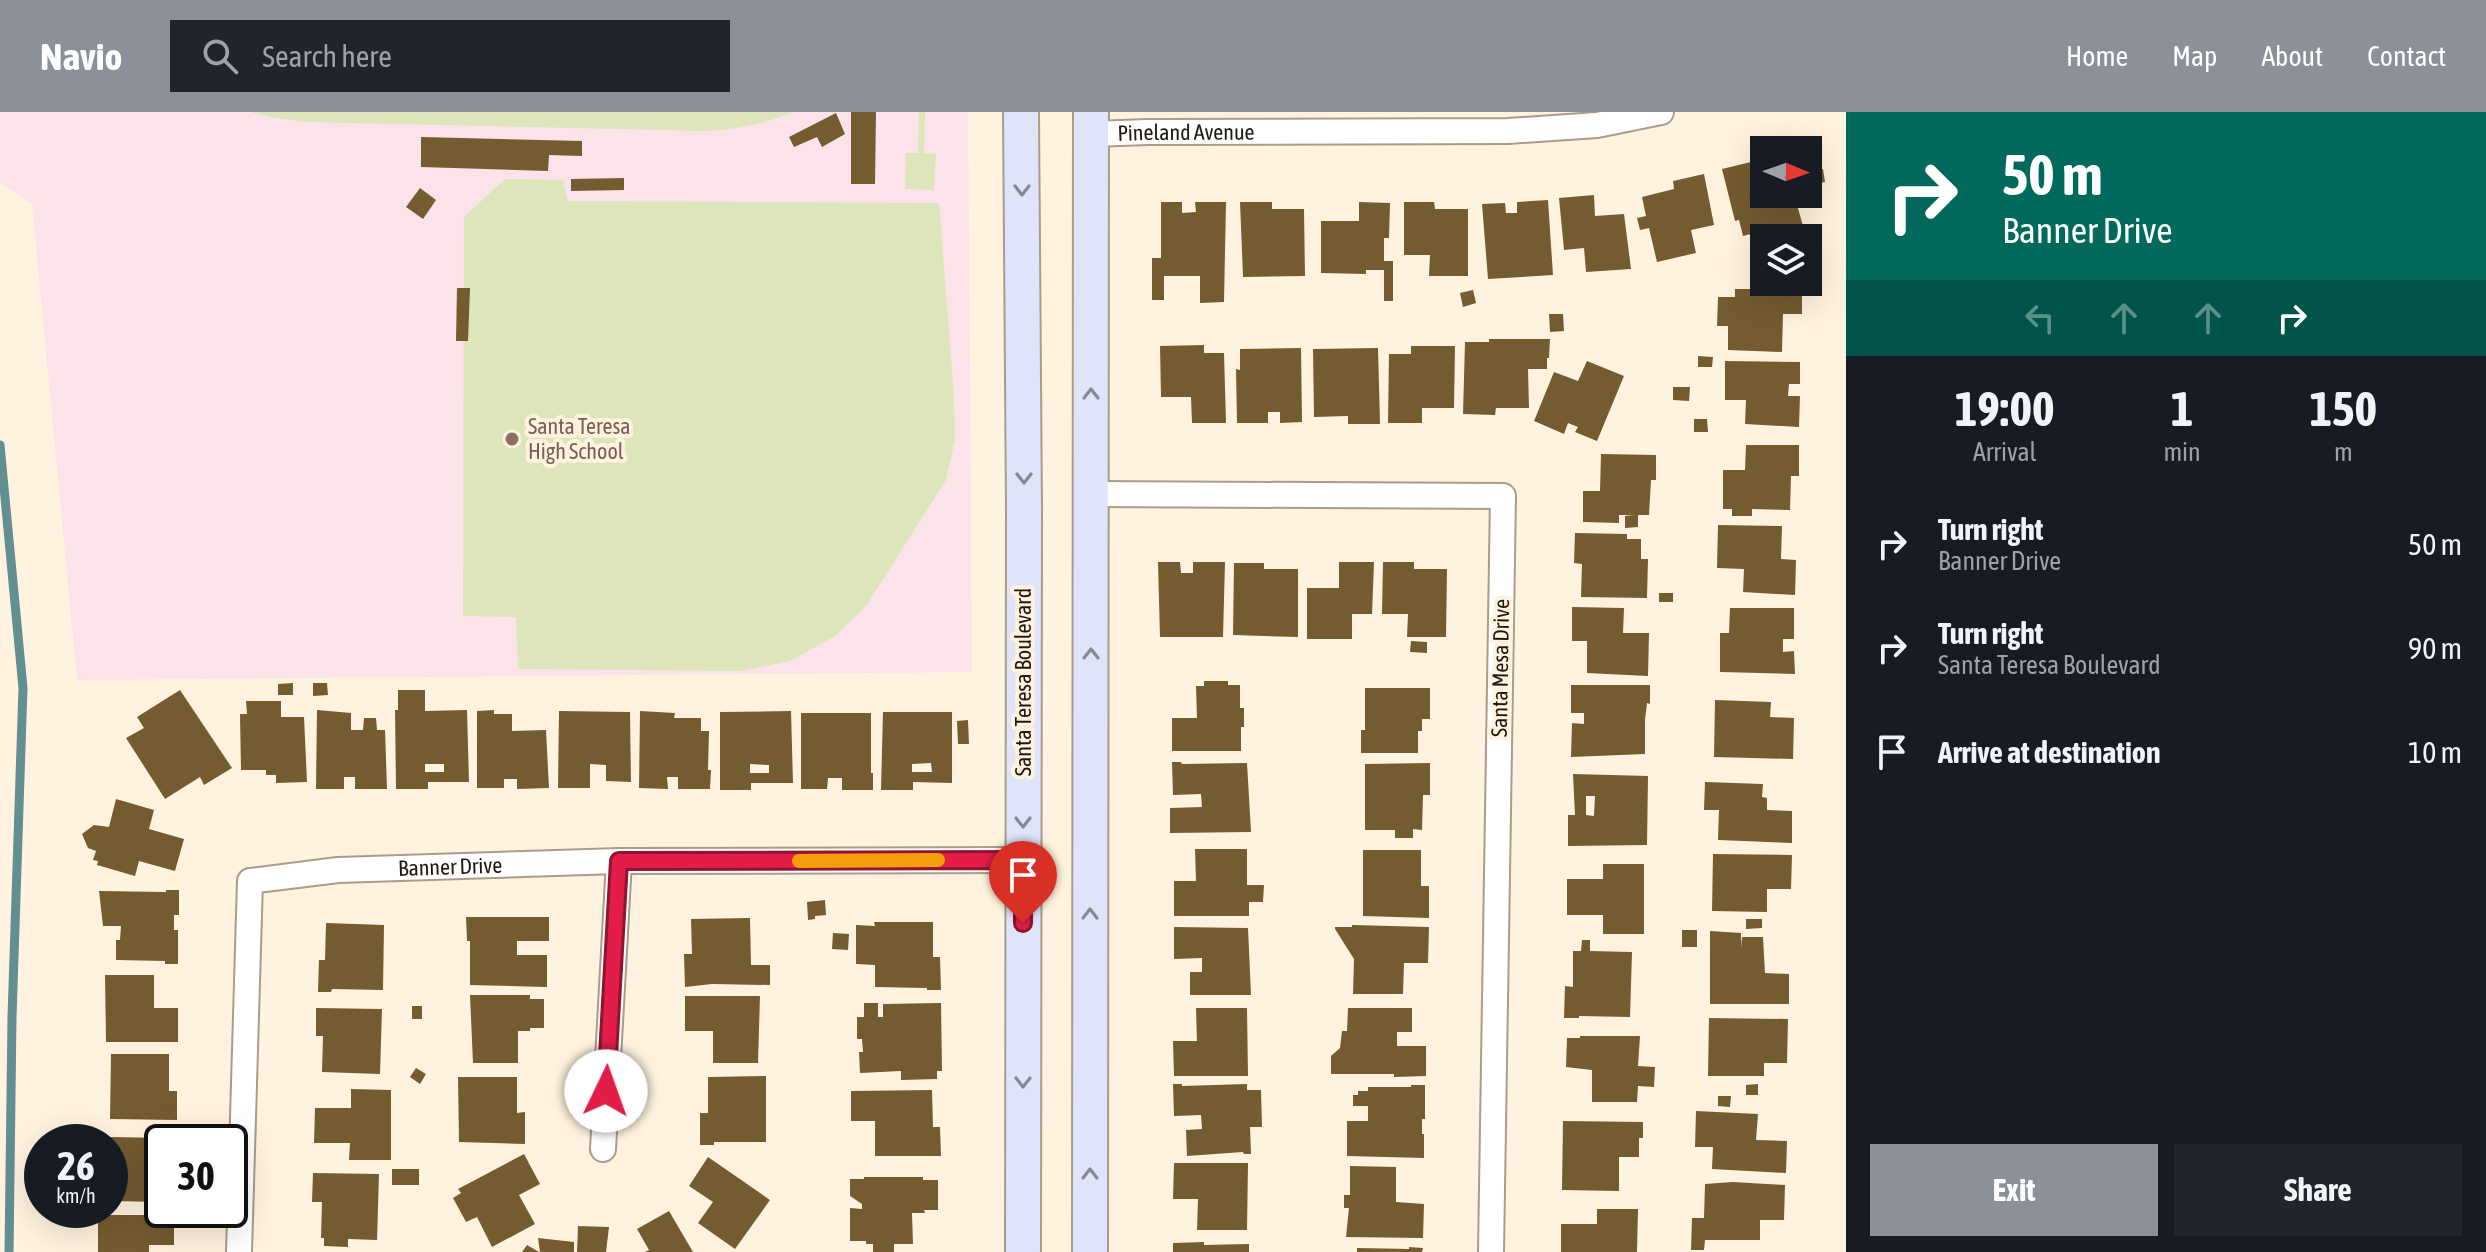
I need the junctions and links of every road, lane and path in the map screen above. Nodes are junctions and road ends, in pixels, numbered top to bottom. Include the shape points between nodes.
1 (1021, 112) edge
2 (1661, 112) edge
3 (1091, 123) edge
4 (1091, 494) junction
5 (1023, 860) junction
6 (619, 861) junction
7 (603, 1149) dead end
8 (239, 1252) edge
9 (1023, 1252) edge
10 (1090, 1252) edge
11 (1491, 1252) edge

1 -> 5 main road, Santa Teresa Boulevard
2 - 3 street, Pineland Avenue via 1597,125 1508,131 1148,132
4 -> 3 main road
10 -> 4 main road
4 - 11 street, Santa Mesa Drive via 1503,496
5 - 6 street, Banner Drive
5 -> 9 main road, Santa Teresa Boulevard
6 - 7 street
6 - 8 street, Banner Drive via 338,870 250,881

